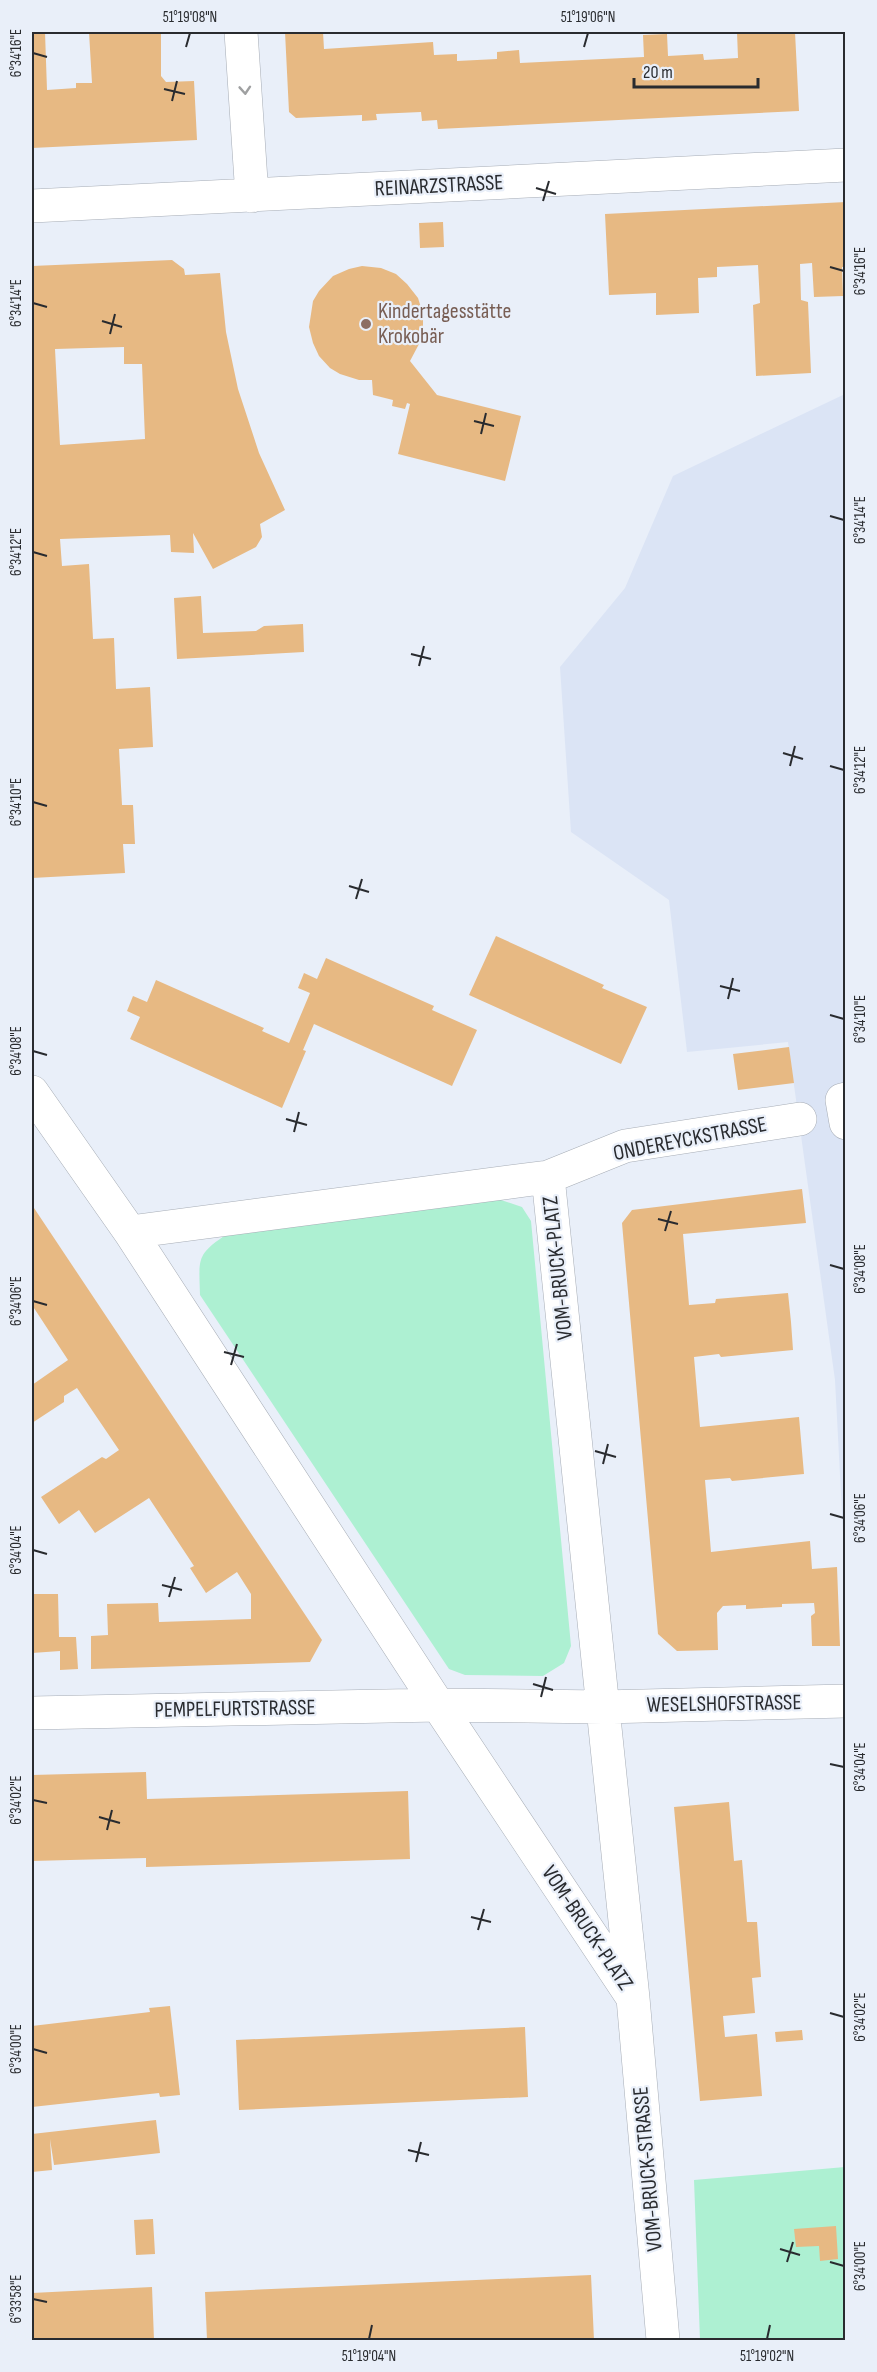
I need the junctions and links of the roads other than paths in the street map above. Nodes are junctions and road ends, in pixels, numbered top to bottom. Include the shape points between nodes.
1 (241, 32) edge
2 (846, 165) edge
3 (252, 196) junction
4 (32, 206) edge
5 (32, 1092) edge
6 (846, 1100) edge
7 (800, 1119) dead end
8 (846, 1123) edge
9 (548, 1177) junction
10 (130, 1232) junction
11 (846, 1701) edge
12 (438, 1705) junction
13 (603, 1707) junction
14 (32, 1713) edge
15 (633, 1998) junction
16 (663, 2340) edge

1 -> 3 street
2 - 3 street, REINARZSTRASSE
3 - 4 street, REINARZSTRASSE
5 - 10 street, VOM-BRUCK-PLATZ
6 - 8 street via 842,1100
7 - 9 street, ONDEREYCKSTRASSE via 625,1146
9 - 10 street, VOM-BRUCK-PLATZ
9 - 13 street, VOM-BRUCK-PLATZ
10 - 12 street, VOM-BRUCK-PLATZ
11 - 13 street, WESELSHOFSTRASSE
12 - 13 street
12 - 14 street, PEMPELFURTSTRASSE
12 - 15 street, VOM-BRUCK-PLATZ
13 - 15 street, VOM-BRUCK-PLATZ
15 - 16 street, VOM-BRUCK-STRASSE

